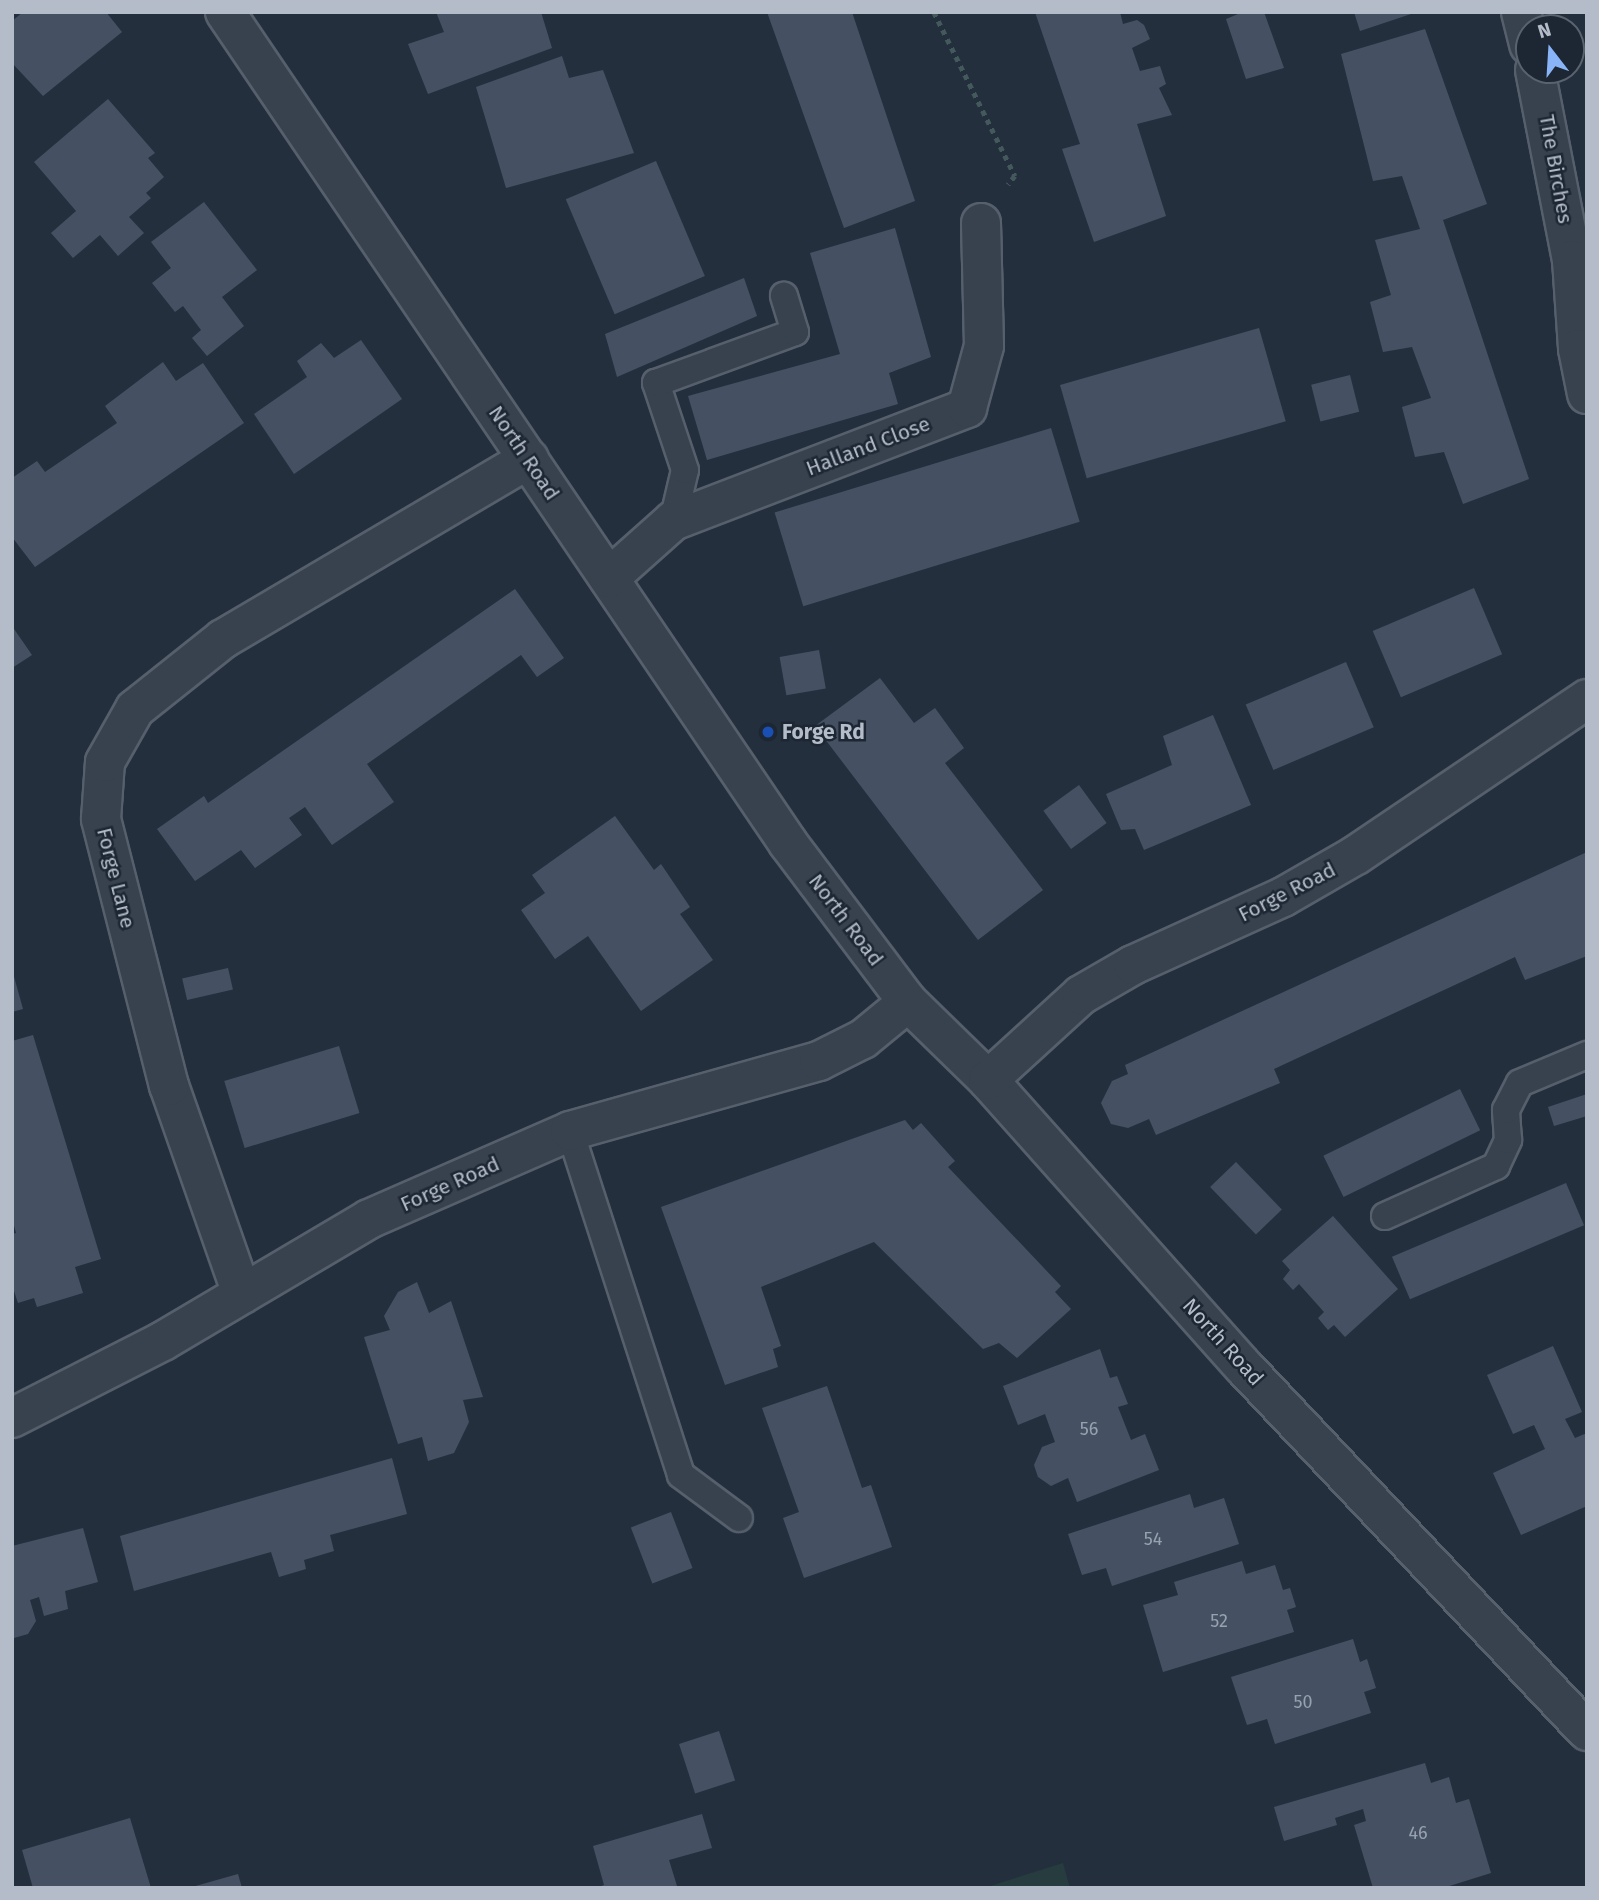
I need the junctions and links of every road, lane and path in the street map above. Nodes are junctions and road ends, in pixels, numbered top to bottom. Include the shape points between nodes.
1 (225, 12) edge
2 (934, 12) edge
3 (1538, 84) edge
4 (981, 223) joint
5 (1579, 259) edge
6 (784, 296) dead end
7 (1587, 394) edge
8 (529, 459) junction
9 (673, 521) junction
10 (608, 578) junction
11 (1587, 699) edge
12 (908, 1002) junction
13 (1587, 1055) edge
14 (988, 1080) junction
15 (570, 1131) junction
16 (1385, 1216) dead end
17 (242, 1294) junction
18 (12, 1418) edge
19 (738, 1518) dead end
20 (1587, 1731) edge

1 - 8 street, North Road
2 - 4 path via 1014,176
3 - 5 street, The Birches
4 - 9 street, Halland Close via 984,346 967,408
5 - 7 street, The Birches via 1578,349
6 - 9 lane via 795,332 656,383 685,470
8 - 10 street, North Road
8 - 17 street, Forge Lane via 223,639 135,709 105,762 101,819 169,1086
9 - 10 street, Halland Close
10 - 12 street, North Road via 788,843
11 - 14 street, Forge Road via 1356,855 1283,897 1133,965 1081,995
12 - 14 street, North Road
12 - 15 street, Forge Road via 863,1039 819,1061
13 - 16 lane via 1520,1083 1506,1110 1508,1140 1496,1166
14 - 20 street, North Road via 1244,1367
15 - 17 street, Forge Road via 369,1219
15 - 19 lane via 681,1475
17 - 18 street, Forge Road via 72,1390

